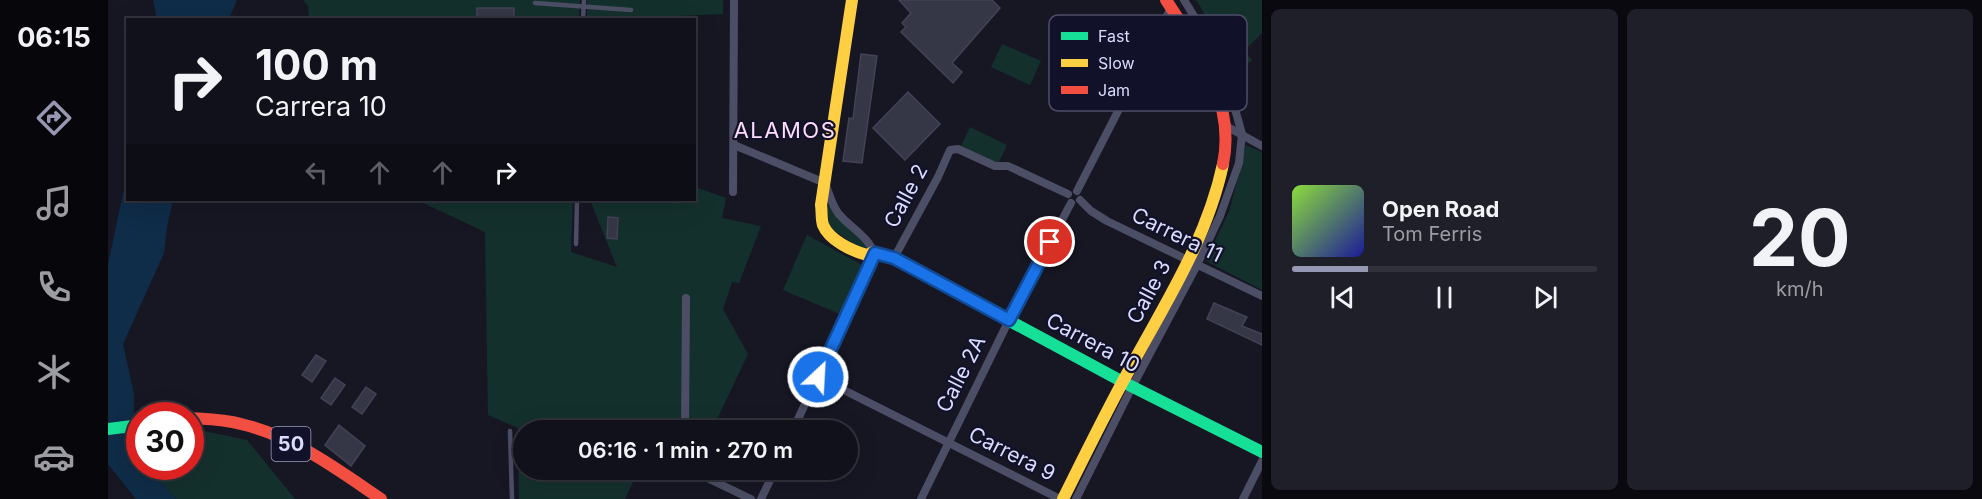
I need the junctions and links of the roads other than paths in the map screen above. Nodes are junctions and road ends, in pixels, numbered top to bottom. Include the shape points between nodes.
1 (584, 0) edge
2 (734, 0) edge
3 (852, 0) edge
4 (1184, 0) edge
5 (535, 3) dead end
6 (584, 7) junction
7 (631, 10) dead end
8 (1193, 15) edge
9 (583, 18) edge
10 (1114, 111) edge
11 (1222, 111) edge
12 (1235, 111) edge
13 (1226, 126) junction
14 (1242, 134) junction
15 (734, 146) junction
16 (1262, 146) edge
17 (825, 183) junction
18 (733, 192) dead end
19 (1072, 193) junction
20 (577, 201) edge
21 (1075, 202) junction
22 (576, 244) dead end
23 (874, 252) junction
24 (894, 258) junction
25 (1193, 263) junction
26 (1262, 296) edge
27 (686, 298) dead end
28 (1009, 320) junction
29 (818, 377) junction
30 (1127, 384) junction
31 (204, 417) edge
32 (685, 420) edge
33 (798, 420) edge
34 (126, 427) edge
35 (108, 429) edge
36 (510, 431) dead end
37 (948, 441) junction
38 (1096, 447) junction
39 (1262, 452) edge
40 (1262, 461) edge
41 (712, 480) edge
42 (770, 480) edge
43 (381, 499) edge
44 (512, 499) edge
45 (752, 499) edge
46 (761, 499) edge
47 (921, 499) edge
48 (1062, 499) edge
49 (1076, 499) edge
50 (1243, 499) edge

1 - 6 lane
2 - 15 street
3 - 17 main road
4 - 8 street
5 - 6 lane
6 - 7 lane
6 - 9 lane
10 - 19 street
11 - 13 main road, Calle 3
12 - 14 street
13 - 14 street
13 - 25 main road, Calle 3 via 1221,180
14 - 16 street
14 - 25 street, Calle 3 via 1231,187
15 - 17 street
15 - 18 street
17 - 23 street via 836,211
17 - 23 main road, Carrera 10 via 821,205 824,229 855,252
19 - 21 street via 1079,193
19 - 24 street, Calle 2 via 1008,166 995,166 958,149 950,150
20 - 22 lane
21 - 25 street, Carrera 11
21 - 28 street, Calle 2A
23 - 24 main road, Carrera 10
23 - 29 street, Calle 2
24 - 28 main road, Carrera 10
25 - 26 street, Carrera 11
25 - 30 main road, Calle 3
27 - 32 street
28 - 30 main road, Carrera 10
28 - 37 street, Calle 2A
29 - 33 street, Calle 2
29 - 37 street, Carrera 9
30 - 38 main road, Calle 3
30 - 39 main road, Carrera 10
31 - 43 main road, 50 via 238,422 275,435
34 - 35 main road
36 - 44 lane
37 - 47 street, Calle 2A
37 - 48 street, Carrera 9
38 - 48 main road, Calle 3
38 - 49 street, Calle 3
40 - 50 street
41 - 45 street
42 - 46 street

